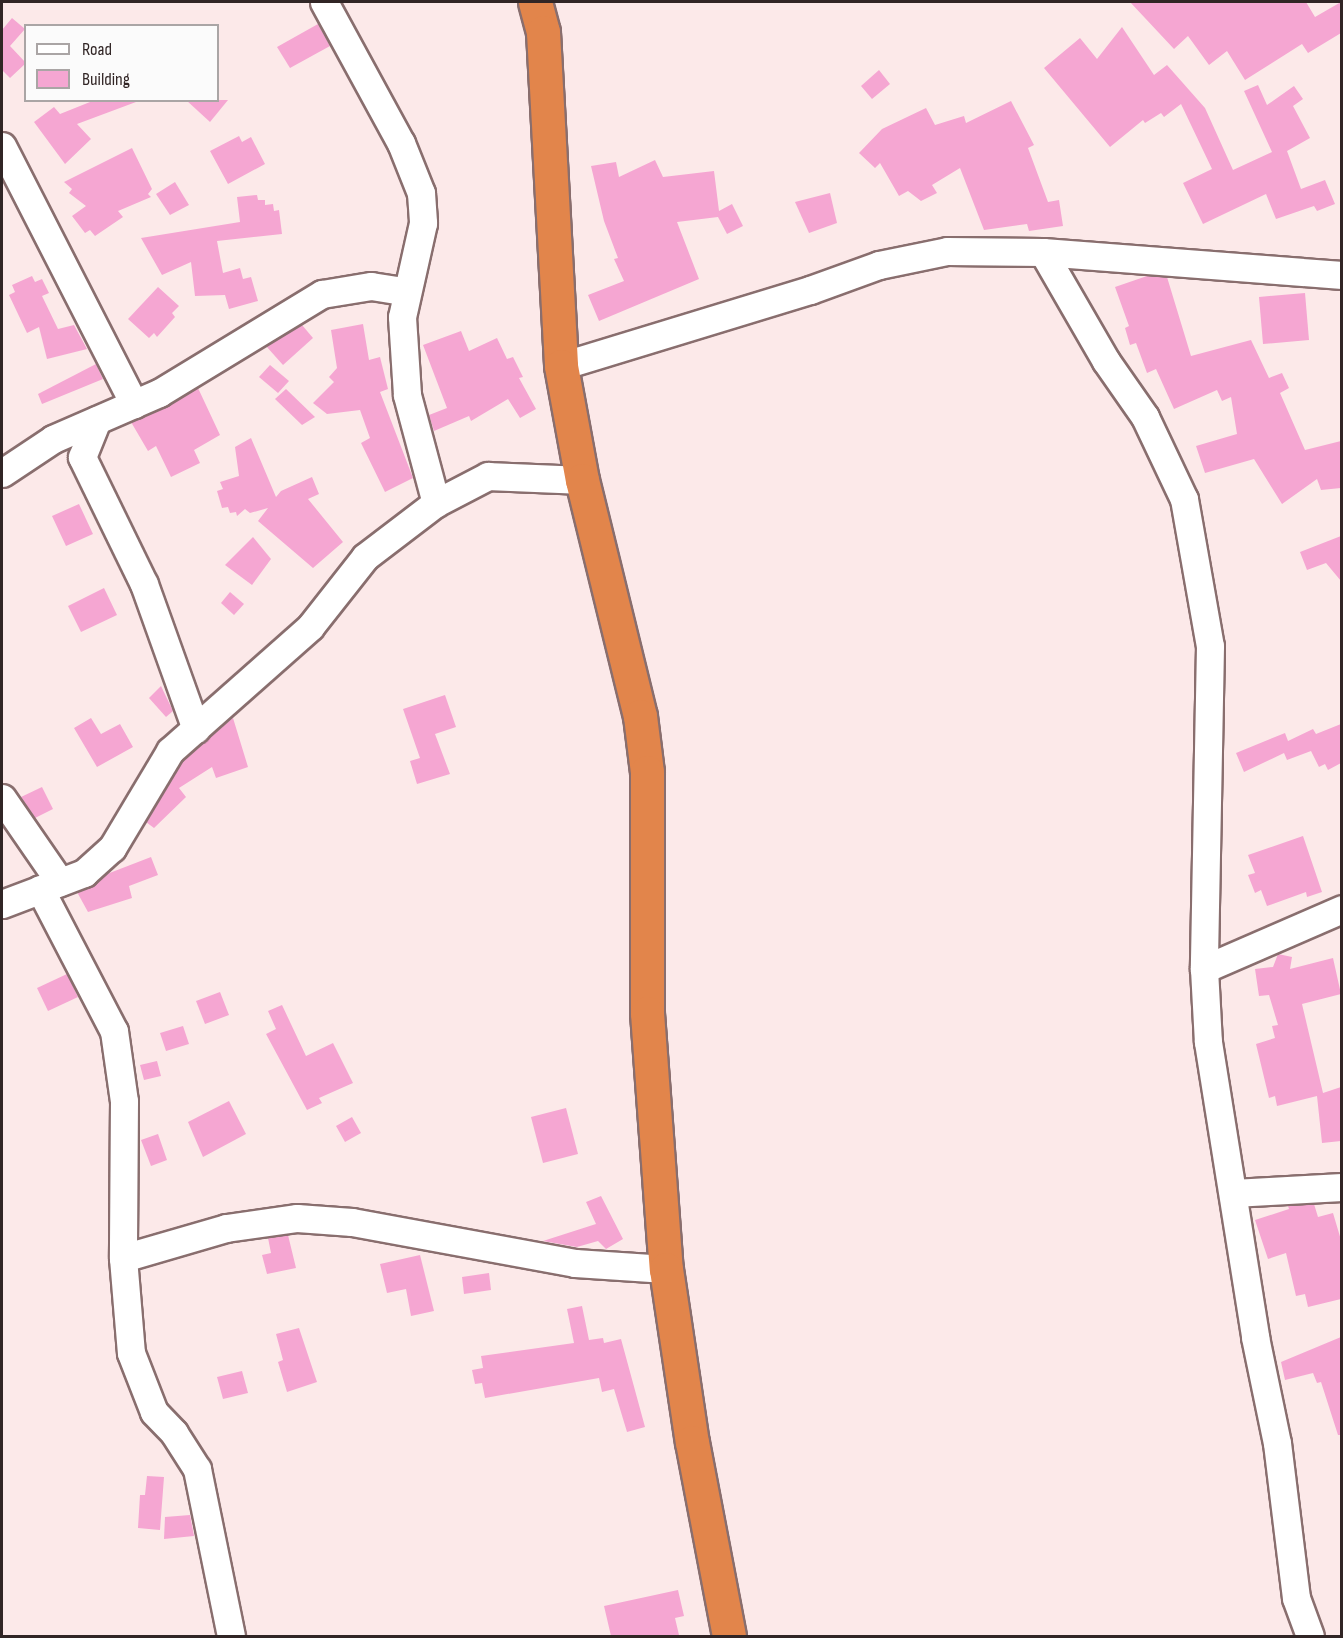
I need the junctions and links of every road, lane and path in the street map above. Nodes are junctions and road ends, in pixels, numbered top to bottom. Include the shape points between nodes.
1 (324, 2) edge
2 (535, 2) edge
3 (2, 146) edge
4 (1043, 252) junction
5 (1341, 275) edge
6 (407, 292) junction
7 (561, 366) junction
8 (134, 404) junction
9 (97, 420) junction
10 (2, 472) edge
11 (582, 480) junction
12 (436, 503) junction
13 (196, 729) junction
14 (2, 798) edge
15 (50, 885) junction
16 (2, 904) edge
17 (1341, 909) edge
18 (1204, 969) junction
19 (1341, 1187) edge
20 (1233, 1193) junction
21 (123, 1258) junction
22 (666, 1269) junction
23 (231, 1636) edge
24 (729, 1636) edge
25 (1310, 1636) edge

1 - 6 street via 401,143 421,193 423,223
2 - 7 highway via 543,33
3 - 8 street
4 - 5 street
4 - 7 street via 947,251 879,265
4 - 18 street via 1106,361 1145,417 1184,499 1210,646
6 - 8 street via 371,286 322,294 159,393
6 - 12 street via 402,317 407,395
7 - 11 highway
8 - 9 street
9 - 10 street via 53,439
9 - 13 street via 82,457 144,584
11 - 12 street via 488,476
11 - 22 highway via 640,716 647,772 648,1013
12 - 13 street via 365,556 310,627
13 - 15 street via 170,751 112,848 84,873
14 - 15 street
15 - 16 street
15 - 21 street via 114,1031 124,1101
17 - 18 street
18 - 20 street via 1208,1042
19 - 20 street
20 - 25 street via 1255,1337 1277,1443 1296,1598
21 - 22 street via 226,1228 297,1218 352,1222 575,1263
21 - 23 street via 131,1353 154,1412 174,1433 197,1469
22 - 24 highway via 692,1442

